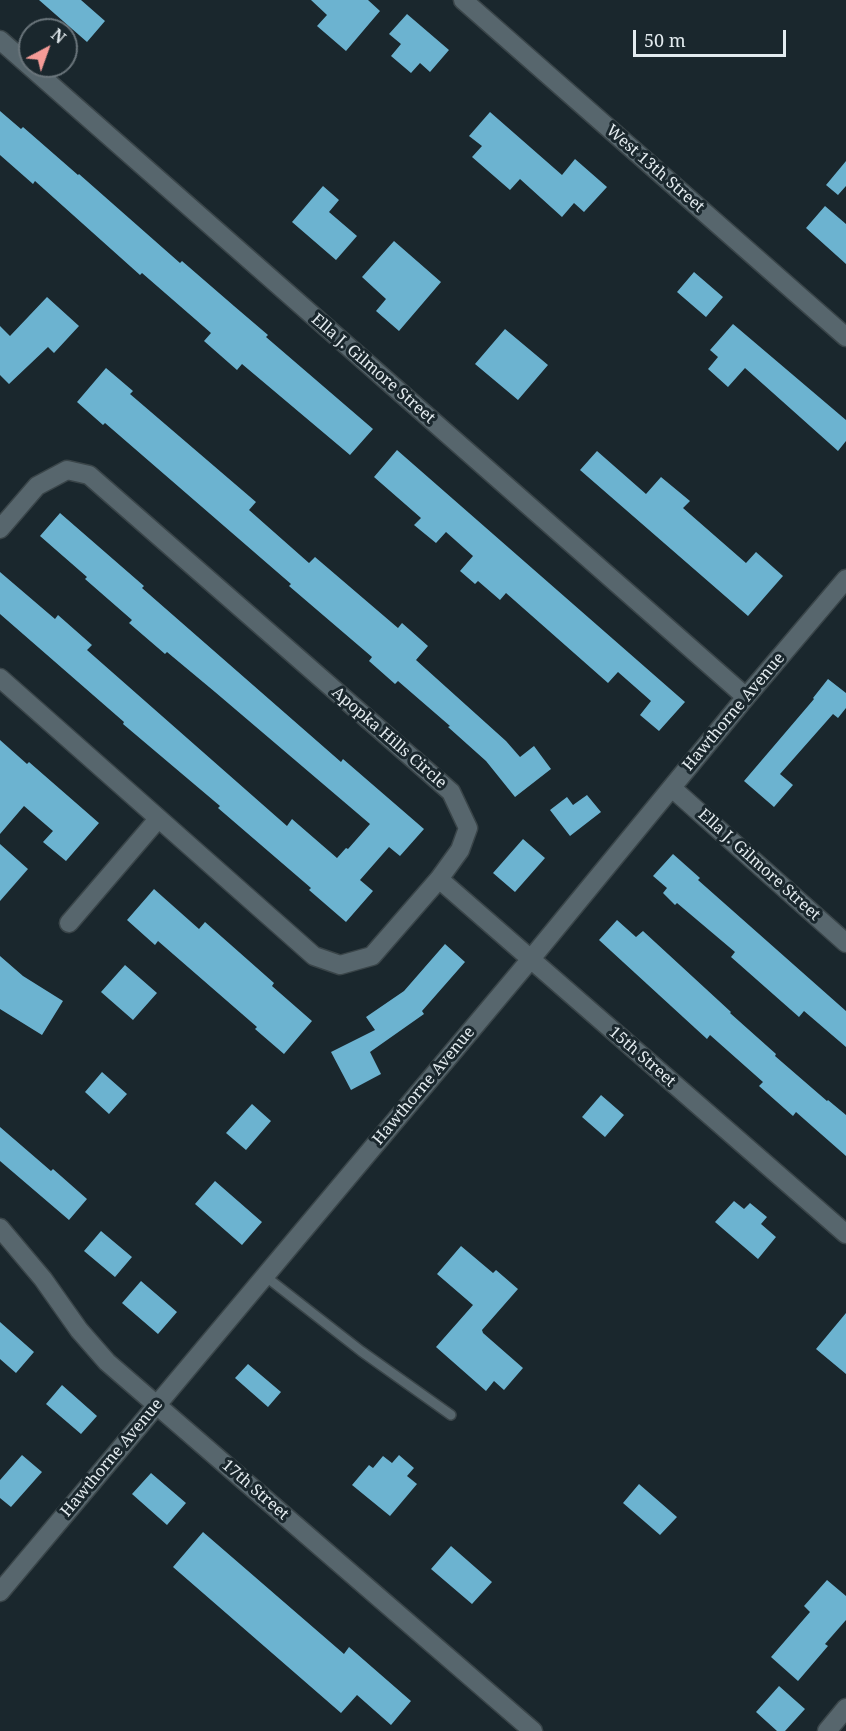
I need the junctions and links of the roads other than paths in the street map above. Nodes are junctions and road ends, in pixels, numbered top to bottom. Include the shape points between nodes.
1 (463, 0) edge
2 (0, 40) edge
3 (846, 337) edge
4 (0, 529) edge
5 (846, 579) edge
6 (0, 678) edge
7 (746, 698) junction
8 (672, 788) junction
9 (158, 819) junction
10 (439, 879) junction
11 (69, 923) dead end
12 (846, 943) edge
13 (530, 960) junction
14 (0, 1228) edge
15 (846, 1234) edge
16 (265, 1275) junction
17 (156, 1405) junction
18 (451, 1415) dead end
19 (0, 1592) edge
20 (846, 1708) edge
21 (533, 1731) edge
22 (826, 1731) edge

1 - 3 street, West 13th Street
2 - 7 street, Ella J. Gilmore Street
4 - 10 street, Apopka Hills Circle via 37,486 67,470 89,475 452,792 468,828 460,850
5 - 7 street, Hawthorne Avenue
6 - 9 street, Apopka Hills Circle
7 - 8 street, Hawthorne Avenue
8 - 12 street, Ella J. Gilmore Street
8 - 13 street, Hawthorne Avenue
9 - 10 street, Apopka Hills Circle via 314,956 340,965 372,956
9 - 11 street
10 - 13 street, 15th Street
13 - 15 street, 15th Street
13 - 16 street, Hawthorne Avenue
14 - 17 street, 17th Street via 107,1362
16 - 17 street, Hawthorne Avenue
16 - 18 lane
17 - 19 street, Hawthorne Avenue
17 - 21 street, 17th Street
20 - 22 street

